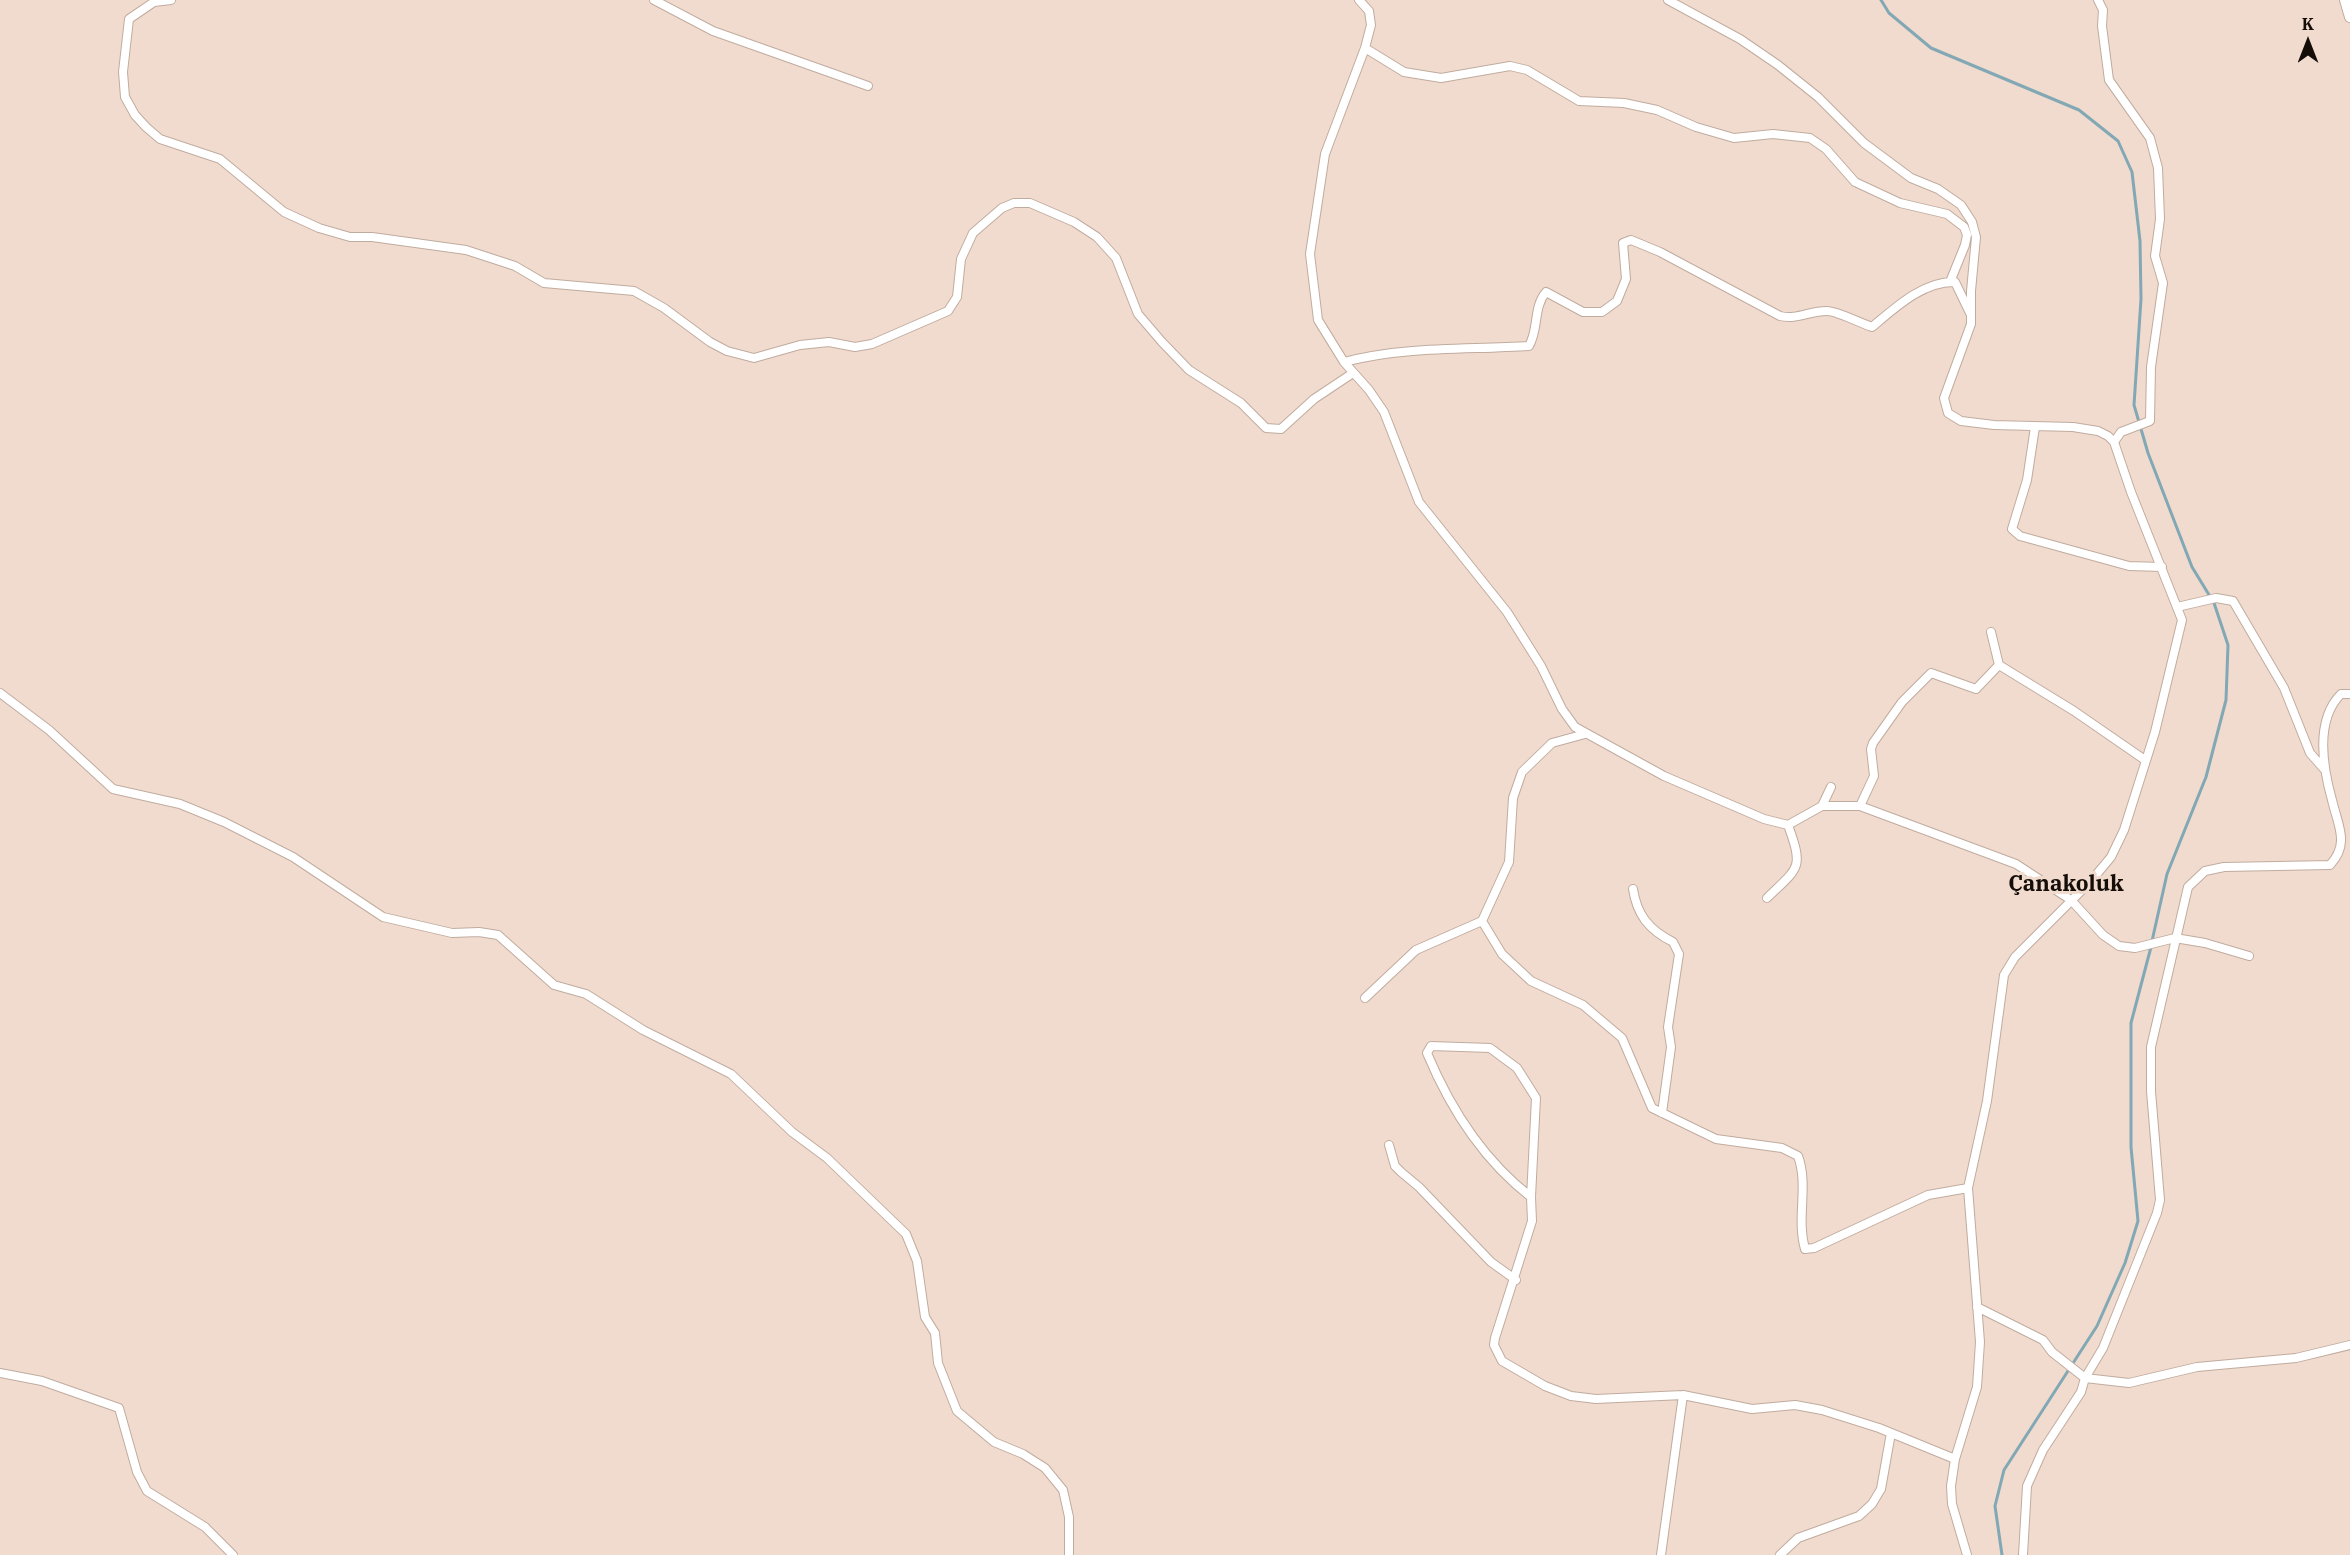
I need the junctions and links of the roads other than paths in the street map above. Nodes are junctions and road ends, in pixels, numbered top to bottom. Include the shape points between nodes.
1 (171, 0) edge
2 (654, 0) edge
3 (1359, 0) edge
4 (1668, 0) edge
5 (2098, 0) edge
6 (2345, 0) edge
7 (2350, 17) edge
8 (1365, 48) junction
9 (868, 86) dead end
10 (1950, 282) junction
11 (1971, 315) junction
12 (1344, 362) junction
13 (1353, 373) junction
14 (2035, 427) junction
15 (2115, 442) junction
16 (2162, 567) junction
17 (2177, 607) junction
18 (1991, 633) dead end
19 (1999, 665) junction
20 (0, 693) edge
21 (2350, 694) edge
22 (1585, 734) junction
23 (2145, 760) junction
24 (2325, 770) junction
25 (1831, 787) dead end
26 (1822, 806) junction
27 (1860, 806) junction
28 (1788, 825) junction
29 (1633, 889) dead end
30 (1767, 898) dead end
31 (2071, 900) junction
32 (1482, 921) junction
33 (2175, 938) junction
34 (2249, 956) dead end
35 (1365, 998) dead end
36 (1662, 1113) junction
37 (1389, 1145) dead end
38 (1968, 1188) junction
39 (1531, 1197) junction
40 (1516, 1280) junction
41 (1977, 1307) junction
42 (2350, 1345) edge
43 (0, 1373) edge
44 (2085, 1378) junction
45 (1683, 1395) junction
46 (1891, 1433) junction
47 (1954, 1459) junction
48 (232, 1555) edge
49 (1069, 1555) edge
50 (1661, 1555) edge
51 (1780, 1555) edge
52 (1967, 1555) edge
53 (2023, 1555) edge

1 - 13 street via 154,2 129,19 123,72 125,97 135,115 160,139 220,159 284,212 319,228 350,237 466,250 515,266 544,283 634,291 710,342 754,358 800,345 872,344 948,311 957,297 961,259 974,233 1002,208 1030,203 1097,237 1116,258 1138,314 1162,342 1189,370 1241,403 1266,428 1281,429 1314,399
2 - 9 street via 713,31
3 - 8 street via 1369,11 1371,25
4 - 11 street via 1759,52 1818,97 1864,143 1911,177 1961,205 1976,237
5 - 15 street via 2103,10 2109,80 2150,138 2160,198 2155,256 2163,283 2149,388 2150,421 2121,432
6 - 7 street
8 - 10 street via 1404,72 1441,78 1510,66 1527,70 1579,101 1624,103 1657,110 1734,138 1773,134 1810,138 1826,149 1860,186 1900,203 1947,214 1964,227 1965,245
8 - 12 street via 1325,154 1310,254 1318,320
10 - 11 street via 1955,282
10 - 12 street via 1906,299 1872,327 1831,311 1812,311 1792,319 1779,316 1631,240 1623,243 1626,279 1617,301 1602,312 1583,312 1546,292 1539,300 1529,346 1406,351
11 - 14 street via 1944,398 1948,413 1961,421
12 - 13 street
13 - 22 street via 1384,412 1419,502 1490,588 1541,666 1562,709
14 - 15 street via 2098,430
14 - 16 street via 2027,480 2012,529 2020,536 2129,566
15 - 16 street
16 - 17 street
17 - 23 street via 2182,620 2179,641
17 - 24 street via 2216,598 2233,601 2284,688 2310,753
18 - 19 street
19 - 23 street
19 - 27 street via 1976,689 1932,673 1902,702 1873,743 1874,776
20 - 49 street via 50,730 113,789 180,804 224,822 293,857 383,917 452,933 498,935 554,985 586,994 644,1030 731,1074 906,1234 917,1261 925,1317 935,1333 938,1363 957,1412 994,1442 1045,1468 1063,1490 1069,1517
21 - 24 street via 2341,694 2326,716
22 - 28 street via 1664,776 1764,819
22 - 32 street via 1552,743 1522,772 1514,798 1509,862
23 - 31 street via 2124,830 2111,857
24 - 33 street via 2332,804 2344,826 2346,840 2341,857 2330,865 2224,867 2205,872 2188,887
25 - 26 street
26 - 27 street
26 - 28 street
27 - 31 street via 2016,864
28 - 30 street via 1798,860 1794,872
29 - 36 street via 1641,917 1657,934 1673,942 1679,954 1668,1028 1671,1047
31 - 33 street via 2103,935 2119,946 2135,948
31 - 38 street via 2015,957 2004,975 1987,1101
32 - 35 street via 1416,950
32 - 36 street via 1502,954 1531,981 1583,1005 1622,1038 1652,1108
33 - 34 street
33 - 44 street via 2151,1047 2160,1200 2140,1262 2103,1348
36 - 38 street via 1716,1140 1782,1148 1798,1156 1803,1168 1800,1234 1805,1249 1928,1195
37 - 40 street via 1401,1172 1491,1263
38 - 41 street
39 - 39 street via 1536,1098 1517,1068 1490,1048 1431,1046 1427,1053 1449,1102 1489,1157
39 - 40 street via 1532,1221
40 - 45 street via 1495,1338 1502,1361 1571,1396 1596,1399
41 - 44 street via 2043,1340
41 - 47 street via 1977,1387
42 - 44 street via 2269,1362 2197,1367 2129,1383
43 - 48 street via 42,1381 119,1408 137,1472 147,1491 205,1527
44 - 53 street via 2081,1392 2043,1450 2027,1486
45 - 46 street via 1752,1409 1795,1405
45 - 50 street
46 - 47 street
46 - 51 street via 1881,1489 1872,1504 1859,1516 1798,1538
47 - 52 street via 1952,1504

